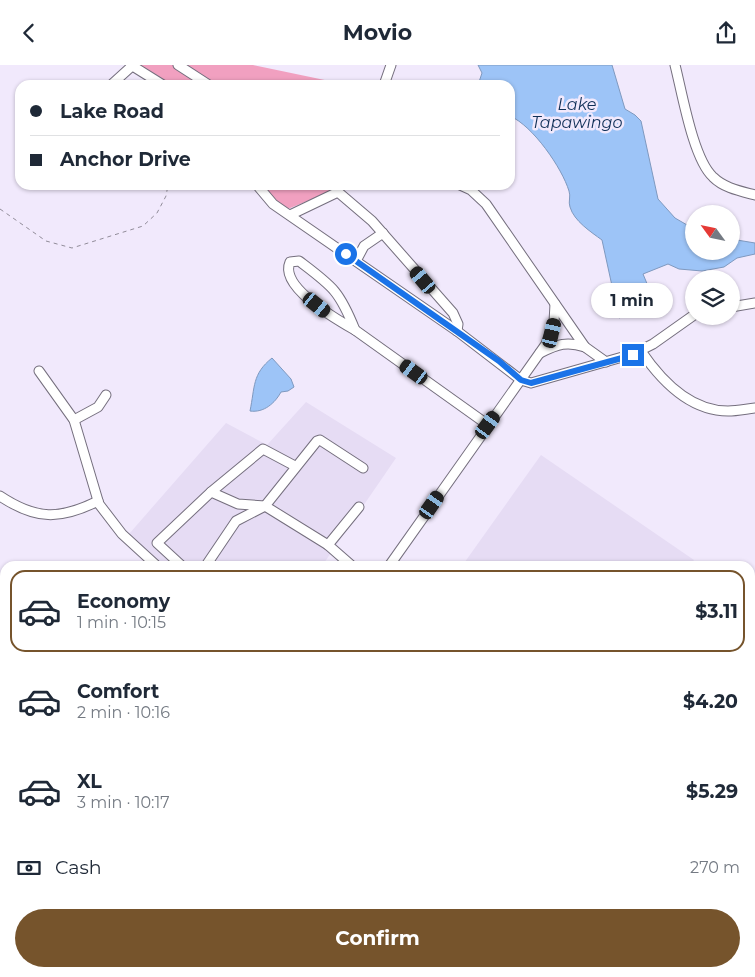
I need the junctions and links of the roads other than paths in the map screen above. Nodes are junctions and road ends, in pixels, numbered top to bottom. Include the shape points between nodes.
1 (132, 65) edge
2 (178, 65) edge
3 (392, 65) edge
4 (676, 65) edge
5 (116, 80) edge
6 (155, 80) edge
7 (201, 80) edge
8 (386, 80) edge
9 (261, 190) edge
10 (470, 190) edge
11 (338, 192) joint
12 (755, 195) edge
13 (290, 215) junction
14 (383, 233) junction
15 (356, 261) junction
16 (755, 303) edge
17 (555, 304) junction
18 (740, 306) edge
19 (685, 321) edge
20 (355, 330) junction
21 (457, 331) junction
22 (586, 347) junction
23 (641, 351) junction
24 (540, 353) junction
25 (606, 362) junction
26 (39, 371) dead end
27 (521, 380) junction
28 (106, 395) dead end
29 (755, 408) edge
30 (74, 419) junction
31 (488, 425) junction
32 (295, 466) junction
33 (363, 468) dead end
34 (211, 492) junction
35 (0, 496) edge
36 (98, 501) junction
37 (265, 506) junction
38 (359, 507) dead end
39 (328, 545) junction
40 (152, 561) edge
41 (177, 561) edge
42 (210, 561) edge
43 (346, 561) edge
44 (393, 561) edge

1 - 5 street
1 - 6 street
2 - 7 street
3 - 8 street
4 - 12 street via 703,164 712,177 722,183
9 - 13 street via 273,205
10 - 17 street via 486,205
11 - 13 street
11 - 14 street
13 - 15 street
14 - 15 street via 364,246
14 - 21 street via 453,313 458,323
15 - 21 street
16 - 18 street
17 - 22 street
17 - 24 street via 552,333
19 - 23 street
20 - 20 street via 332,286 298,261 290,262 287,269 289,277 304,295
20 - 31 street
21 - 27 street
22 - 24 street via 562,343
22 - 25 street
23 - 25 street
23 - 29 street via 668,385 686,397 726,411
24 - 27 street
25 - 27 street via 531,383
26 - 30 street
27 - 31 street
28 - 30 street via 98,407
30 - 36 street
31 - 44 street
32 - 33 street via 320,440
32 - 34 street via 263,449
32 - 37 street
34 - 37 street via 238,504
34 - 41 street via 157,543
35 - 36 street via 25,511 41,515 75,512
36 - 40 street via 112,522
37 - 39 street
37 - 42 street via 236,521
38 - 39 street
39 - 43 street

